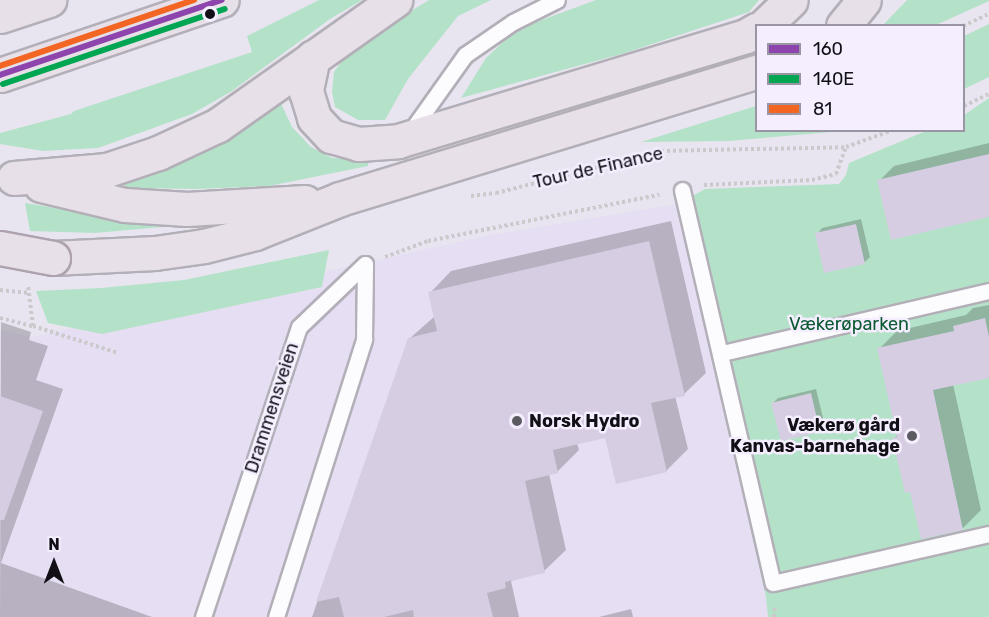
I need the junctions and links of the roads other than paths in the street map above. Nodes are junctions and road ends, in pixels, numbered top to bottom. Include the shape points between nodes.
1 (49, 0) edge
2 (222, 0) edge
3 (395, 0) edge
4 (557, 0) edge
5 (791, 0) edge
6 (864, 0) edge
7 (0, 16) edge
8 (766, 24) edge
9 (845, 24) edge
10 (755, 31) edge
11 (313, 57) junction
12 (755, 72) edge
13 (0, 75) edge
14 (412, 128) dead end
15 (7, 176) edge
16 (682, 190) road end
17 (339, 199) junction
18 (0, 248) edge
19 (989, 291) edge
20 (722, 353) junction
21 (989, 534) edge
22 (203, 617) edge
23 (276, 617) edge

1 - 7 highway
2 - 13 highway
3 - 11 highway
4 - 14 lane via 513,21 465,55
5 - 8 highway
6 - 9 highway
10 - 11 highway via 398,141 359,144 331,136 314,118 306,91
11 - 15 highway via 218,125 158,153 107,170
12 - 17 highway
15 - 17 highway via 125,205 187,209
16 - 20 lane
17 - 18 highway, bridge via 255,233 204,246 155,253 53,258
19 - 20 lane
20 - 21 lane via 773,583
22 - 23 lane, Drammensveien via 299,327 365,264 364,339

